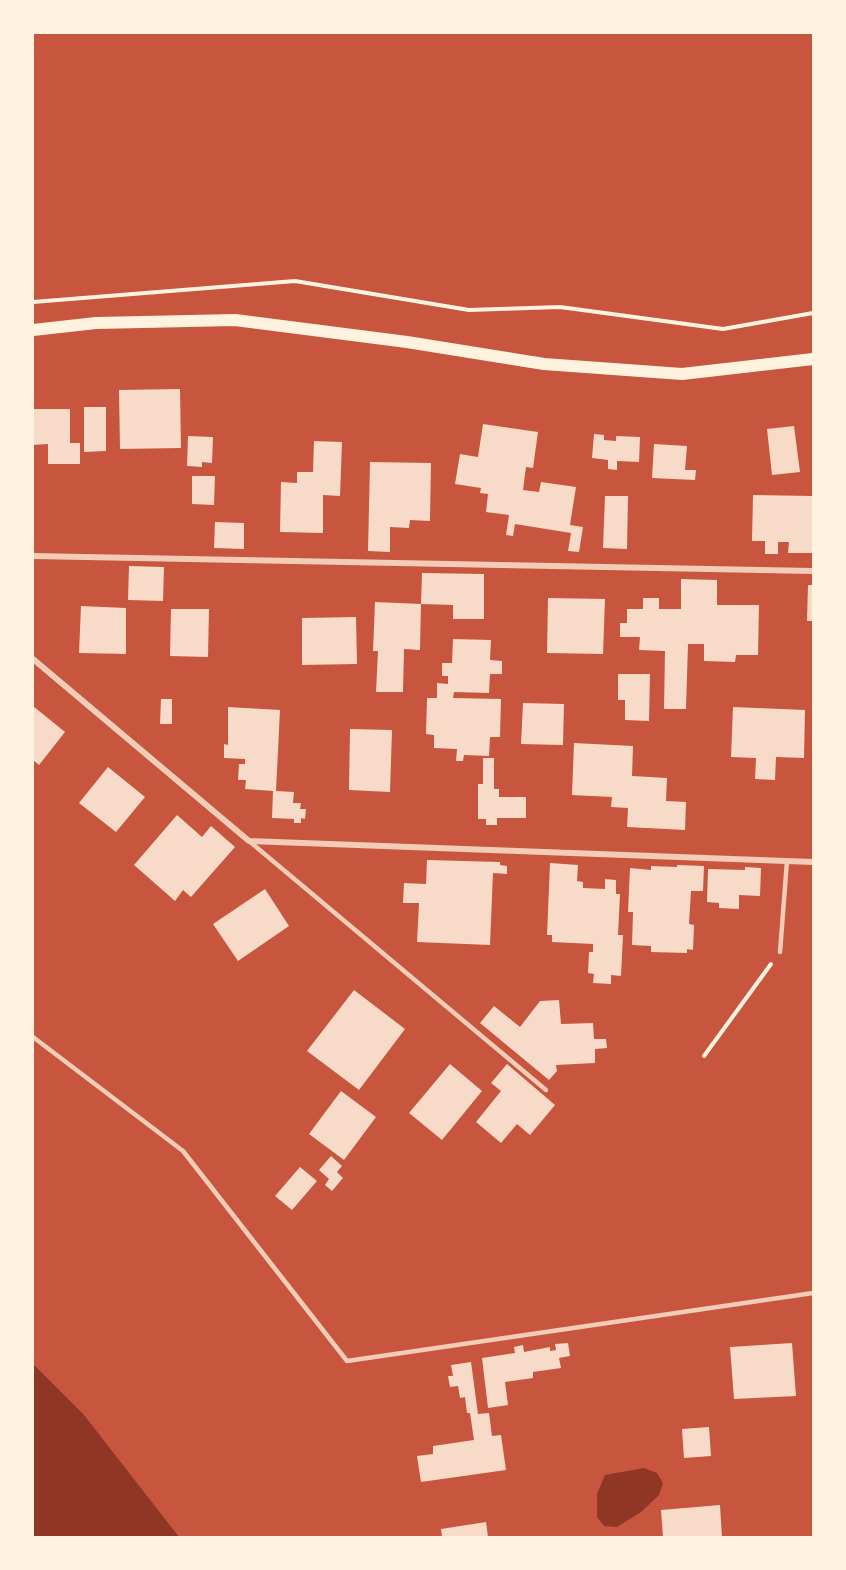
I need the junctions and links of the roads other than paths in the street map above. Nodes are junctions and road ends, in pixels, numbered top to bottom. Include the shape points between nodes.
1 (33, 330) edge
2 (813, 359) edge
3 (33, 556) edge
4 (813, 571) edge
5 (33, 659) edge
6 (249, 841) junction
7 (787, 861) junction
8 (813, 862) edge
9 (780, 952) road end
10 (33, 1037) edge
11 (546, 1090) dead end
12 (813, 1293) edge

1 - 2 main road via 96,323 235,320 544,364 682,374
3 - 4 street
5 - 6 street
6 - 7 street
6 - 11 lane
7 - 8 street
7 - 9 lane
10 - 12 lane via 183,1151 347,1361

